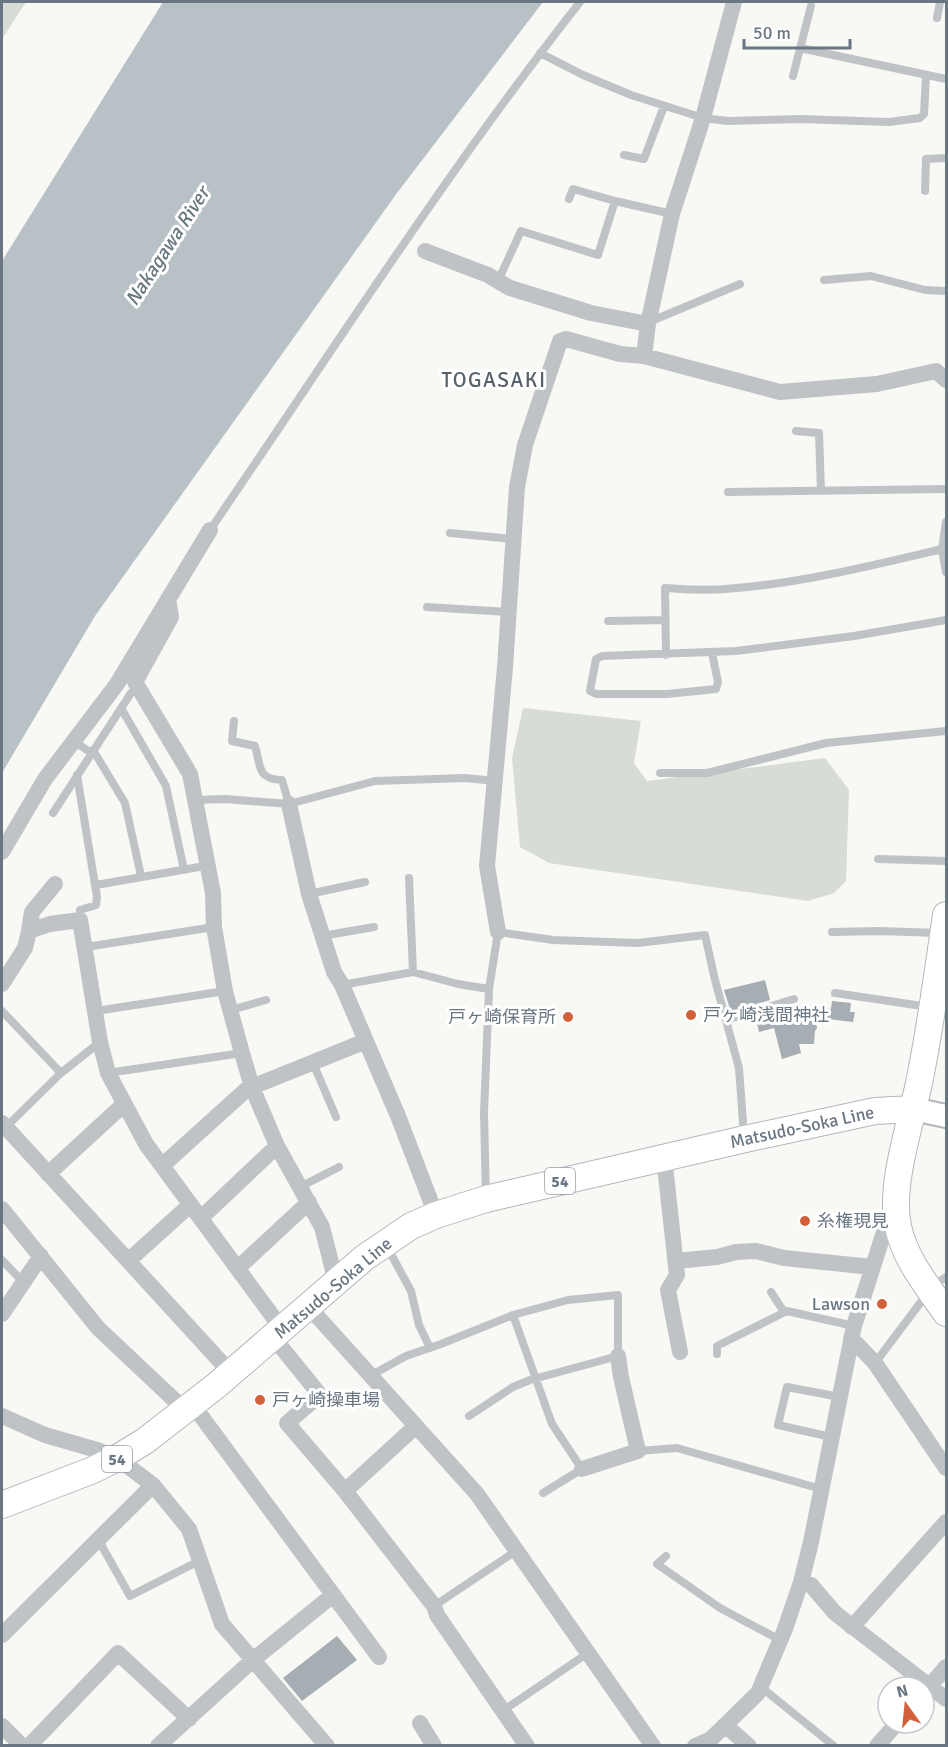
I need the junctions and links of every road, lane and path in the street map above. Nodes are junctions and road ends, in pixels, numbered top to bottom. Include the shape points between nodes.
1 (580, 2) edge
2 (734, 2) edge
3 (940, 2) edge
4 (811, 6) dead end
5 (937, 18) dead end
6 (800, 48) junction
7 (540, 53) junction
8 (926, 75) junction
9 (793, 76) dead end
10 (946, 79) edge
11 (664, 106) junction
12 (703, 118) junction
13 (624, 155) dead end
14 (946, 158) edge
15 (926, 191) dead end
16 (569, 200) dead end
17 (615, 201) junction
18 (672, 214) junction
19 (425, 251) dead end
20 (824, 280) dead end
21 (498, 281) junction
22 (740, 284) dead end
23 (946, 291) edge
24 (648, 323) junction
25 (644, 357) junction
26 (946, 380) edge
27 (796, 431) dead end
28 (946, 489) edge
29 (821, 491) junction
30 (728, 492) dead end
31 (946, 522) edge
32 (210, 530) joint
33 (450, 533) dead end
34 (513, 539) junction
35 (942, 549) junction
36 (946, 572) edge
37 (168, 599) junction
38 (427, 607) dead end
39 (508, 612) junction
40 (665, 620) junction
41 (608, 621) dead end
42 (946, 621) edge
43 (712, 653) junction
44 (666, 655) junction
45 (131, 693) dead end
46 (121, 708) junction
47 (234, 721) dead end
48 (946, 731) edge
49 (74, 741) junction
50 (92, 751) junction
51 (660, 773) dead end
52 (77, 775) junction
53 (495, 781) junction
54 (196, 800) junction
55 (289, 804) junction
56 (53, 813) dead end
57 (2, 852) edge
58 (878, 859) dead end
59 (946, 861) edge
60 (199, 867) dead end
61 (184, 870) junction
62 (141, 876) junction
63 (409, 878) dead end
64 (365, 882) dead end
65 (55, 884) dead end
66 (96, 885) junction
67 (309, 894) junction
68 (80, 920) junction
69 (214, 927) junction
70 (374, 927) dead end
71 (29, 932) junction
72 (498, 932) junction
73 (832, 932) dead end
74 (945, 935) edge
75 (322, 936) junction
76 (86, 947) junction
77 (413, 972) junction
78 (2, 984) edge
79 (342, 985) junction
80 (489, 989) junction
81 (225, 991) junction
82 (835, 993) dead end
83 (794, 999) dead end
84 (266, 1000) dead end
85 (932, 1008) junction
86 (231, 1010) junction
87 (2, 1011) edge
88 (96, 1011) junction
89 (726, 1020) junction
90 (366, 1041) junction
91 (100, 1042) junction
92 (242, 1053) junction
93 (313, 1064) junction
94 (61, 1073) junction
95 (108, 1073) junction
96 (252, 1087) junction
97 (123, 1105) junction
98 (913, 1109) junction
99 (946, 1116) edge
100 (336, 1117) dead end
101 (4, 1125) edge
102 (745, 1139) junction
103 (277, 1146) junction
104 (664, 1158) junction
105 (163, 1165) junction
106 (339, 1167) dead end
107 (48, 1174) junction
108 (300, 1187) junction
109 (486, 1198) junction
110 (309, 1202) junction
111 (2, 1209) edge
112 (196, 1211) junction
113 (436, 1215) junction
114 (897, 1224) junction
115 (385, 1242) junction
116 (41, 1256) junction
117 (2, 1260) edge
118 (128, 1261) junction
119 (676, 1261) junction
120 (872, 1267) junction
121 (238, 1268) junction
122 (23, 1282) junction
123 (336, 1282) junction
124 (935, 1285) edge
125 (771, 1292) dead end
126 (308, 1306) junction
127 (784, 1312) junction
128 (946, 1313) edge
129 (2, 1314) edge
130 (513, 1315) junction
131 (852, 1332) junction
132 (277, 1333) junction
133 (430, 1348) junction
134 (680, 1352) dead end
135 (717, 1354) dead end
136 (618, 1356) junction
137 (875, 1363) junction
138 (231, 1373) junction
139 (370, 1376) junction
140 (535, 1378) junction
141 (840, 1397) junction
142 (189, 1408) junction
143 (2, 1416) edge
144 (469, 1416) dead end
145 (416, 1426) junction
146 (831, 1437) junction
147 (638, 1451) junction
148 (117, 1458) junction
149 (946, 1468) edge
150 (582, 1469) junction
151 (153, 1485) junction
152 (821, 1490) junction
153 (345, 1491) junction
154 (543, 1493) dead end
155 (2, 1505) edge
156 (946, 1522) edge
157 (99, 1541) junction
158 (516, 1551) junction
159 (666, 1556) dead end
160 (201, 1560) junction
161 (801, 1582) junction
162 (333, 1595) junction
163 (434, 1605) junction
164 (852, 1627) junction
165 (2, 1635) edge
166 (780, 1640) junction
167 (588, 1653) junction
168 (379, 1658) dead end
169 (254, 1659) junction
170 (946, 1667) edge
171 (910, 1675) edge
172 (936, 1679) edge
173 (761, 1687) junction
174 (504, 1710) junction
175 (189, 1719) junction
176 (420, 1723) dead end
177 (2, 1726) edge
178 (726, 1726) junction
179 (22, 1746) edge
180 (29, 1746) edge
181 (158, 1746) edge
182 (327, 1746) edge
183 (434, 1746) edge
184 (527, 1746) edge
185 (653, 1746) edge
186 (695, 1746) edge
187 (749, 1746) edge
188 (834, 1746) edge

1 - 7 lane
2 - 12 street
3 - 5 lane
4 - 6 lane
6 - 8 lane
6 - 9 lane
7 - 11 lane via 630,95
7 - 32 lane
8 - 10 lane
8 - 12 lane via 924,114 920,118 889,122
11 - 12 lane
11 - 13 lane via 644,159
12 - 18 street
14 - 15 lane via 926,159
16 - 17 lane via 573,189
17 - 18 lane
17 - 21 lane via 598,255 521,231
18 - 24 street
19 - 21 street
20 - 23 lane via 871,276 925,290
21 - 24 street via 591,313
22 - 24 lane
24 - 25 street
25 - 26 street via 780,392 877,384 936,371
25 - 34 street via 566,339 560,341 525,445
27 - 29 lane via 819,433
28 - 29 lane
29 - 30 lane
31 - 35 lane
32 - 37 street
33 - 34 lane
34 - 39 street
35 - 36 lane
35 - 40 lane via 840,573 724,589 665,588
37 - 49 street via 117,684
37 - 54 street via 171,617 135,682 183,760
38 - 39 lane
39 - 53 street
40 - 41 lane
40 - 44 lane
42 - 43 lane
43 - 44 lane
43 - 44 lane via 716,689 667,694 590,691 596,659 602,656
45 - 46 lane
46 - 50 lane
46 - 61 lane via 166,786
47 - 55 lane via 232,741 255,746 263,776 282,780
48 - 51 lane via 826,743 707,773
49 - 50 lane
49 - 57 street via 45,779
50 - 52 lane
50 - 62 lane via 125,803
52 - 56 lane
52 - 66 lane
53 - 55 lane via 375,781
53 - 72 street via 487,866
54 - 55 lane
54 - 69 street via 213,893
55 - 67 street
58 - 59 lane
60 - 61 lane
61 - 62 lane
62 - 66 lane
63 - 77 lane
64 - 67 lane
65 - 71 street via 32,912
66 - 68 lane via 96,905 80,910
67 - 75 street
68 - 71 street
68 - 76 street
69 - 76 lane
69 - 81 street
70 - 75 lane
71 - 78 street via 26,948
72 - 80 lane
72 - 89 lane via 553,940 638,943 705,935
73 - 74 lane
74 - 85 main road
75 - 79 street
76 - 88 street
77 - 79 lane
77 - 80 lane
79 - 90 street
80 - 109 lane via 484,1113
81 - 86 street
81 - 88 lane
82 - 85 lane
83 - 89 lane
84 - 86 lane
85 - 98 main road
86 - 92 street
87 - 94 lane
88 - 91 street
89 - 102 lane via 739,1068
90 - 93 street
90 - 113 street
91 - 94 lane
91 - 95 street
92 - 95 lane
92 - 96 street
93 - 96 street
93 - 100 lane
94 - 101 lane
95 - 97 street
96 - 103 street
96 - 105 street
97 - 105 street
97 - 107 street
98 - 99 street
98 - 102 main road, Matsudo-Soka Line / 54 via 875,1111
98 - 114 main road via 899,1178
101 - 107 street
102 - 104 main road, Matsudo-Soka Line / 54
103 - 108 street
103 - 112 street
104 - 109 main road, Matsudo-Soka Line / 54
104 - 119 street
105 - 112 street
106 - 108 lane
107 - 118 street
108 - 110 street
109 - 113 main road, Matsudo-Soka Line / 54
110 - 121 street
110 - 123 street via 322,1227
111 - 116 street
112 - 118 street
112 - 121 street
113 - 115 main road, Matsudo-Soka Line / 54
114 - 120 street via 884,1232
114 - 124 main road via 906,1250
115 - 123 main road, Matsudo-Soka Line / 54
115 - 133 lane via 411,1291 419,1325
116 - 122 street
116 - 142 street via 98,1328
117 - 122 lane
118 - 138 street
119 - 120 street via 756,1251 784,1258
119 - 134 street via 676,1275 669,1290
120 - 131 street
121 - 132 street
122 - 129 street
123 - 126 main road, Matsudo-Soka Line / 54
124 - 128 main road
124 - 137 lane
125 - 127 lane
126 - 132 main road, Matsudo-Soka Line / 54
126 - 139 street
127 - 131 lane
127 - 135 lane via 717,1346
130 - 133 lane
130 - 136 lane via 568,1300 618,1295
130 - 140 lane
131 - 137 street
131 - 141 street
132 - 138 main road, Matsudo-Soka Line / 54
132 - 153 street via 320,1395 287,1423
133 - 139 lane
136 - 140 lane
136 - 147 street
137 - 149 street
138 - 142 main road, Matsudo-Soka Line / 54
139 - 145 street
140 - 144 lane via 513,1387
140 - 150 lane via 552,1424
141 - 146 street
141 - 146 lane via 787,1387 778,1425
142 - 148 main road, Matsudo-Soka Line / 54
142 - 162 street
143 - 148 street via 45,1435
145 - 153 street
145 - 158 street via 477,1494
146 - 152 street
147 - 150 street
147 - 152 lane via 678,1448
148 - 151 street
148 - 155 main road, Matsudo-Soka Line / 54
150 - 154 lane
151 - 157 street
151 - 160 street via 189,1528
152 - 161 street
153 - 163 street
156 - 164 street
157 - 160 lane via 130,1596
157 - 165 street
158 - 163 lane
158 - 167 street
159 - 166 lane via 657,1564 720,1608
160 - 169 street via 222,1624
161 - 164 street via 811,1585
161 - 166 street
162 - 168 street
162 - 169 street
163 - 174 street via 437,1615
164 - 171 street
166 - 173 street
167 - 174 lane
167 - 185 street
169 - 175 street
169 - 182 street
170 - 172 street
173 - 178 street
173 - 188 lane
174 - 184 street
175 - 180 street via 118,1653
175 - 181 street
176 - 183 street
177 - 179 street
178 - 186 street
178 - 187 street

